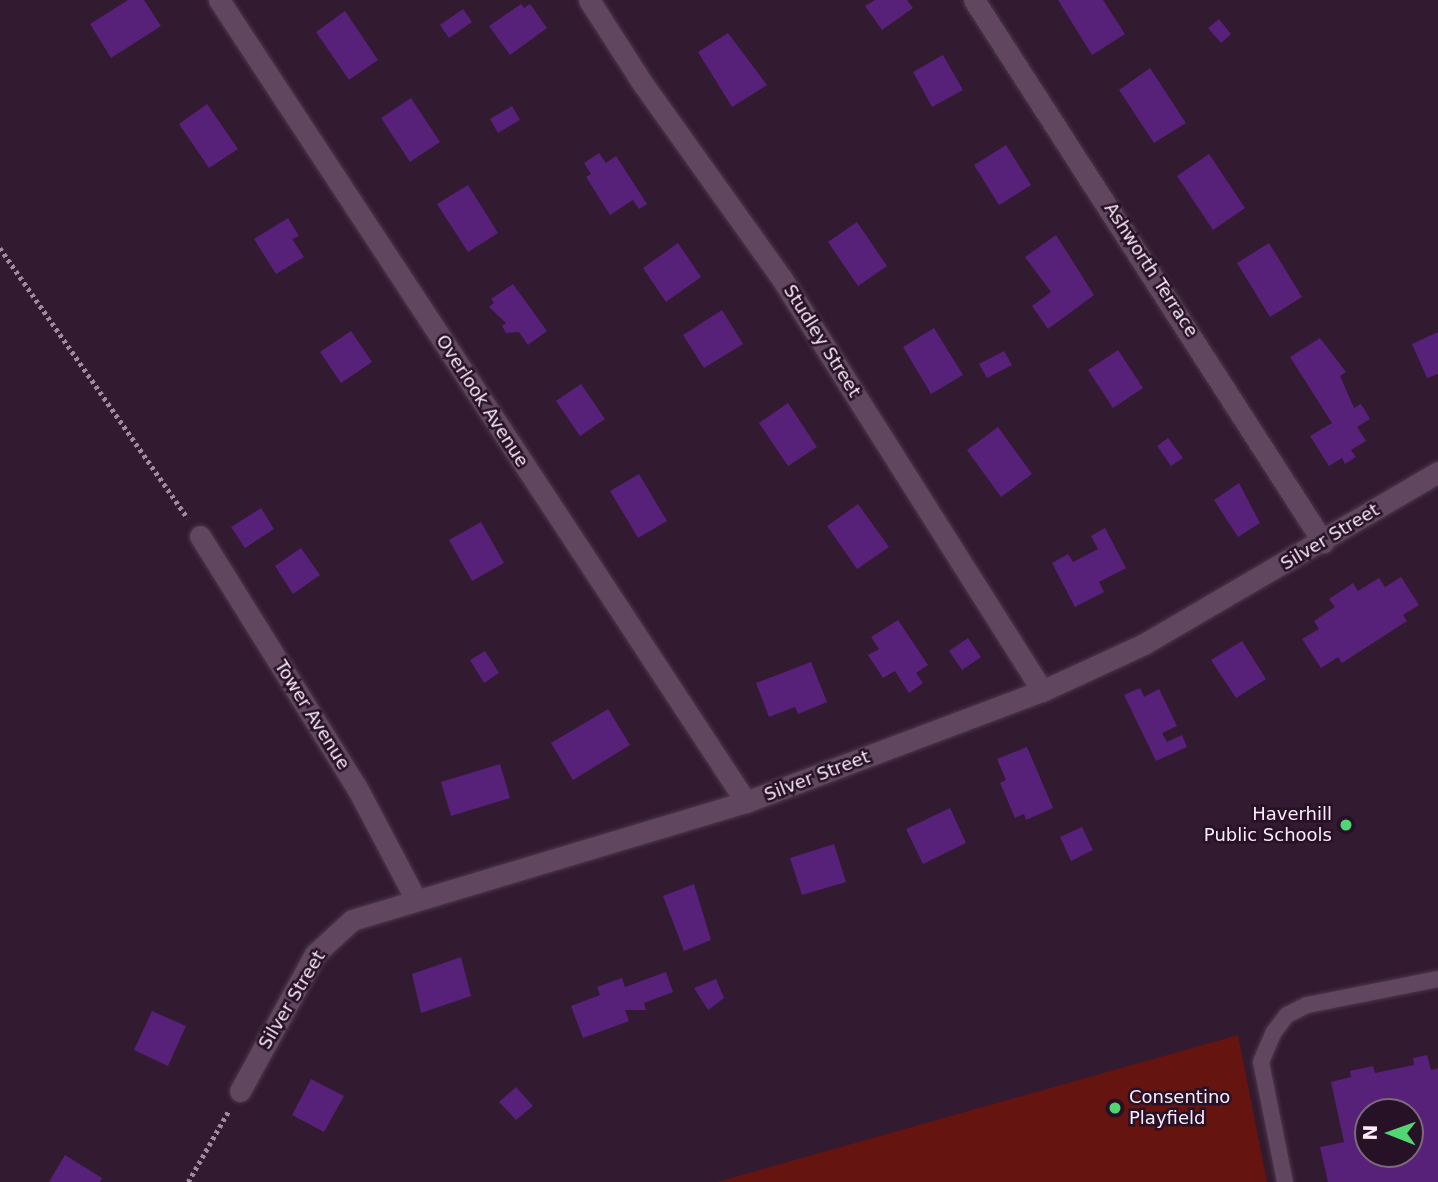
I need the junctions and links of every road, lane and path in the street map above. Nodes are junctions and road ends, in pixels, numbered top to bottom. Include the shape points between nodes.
1 (219, 0) edge
2 (589, 0) edge
3 (974, 0) edge
4 (0, 248) edge
5 (1438, 472) edge
6 (200, 536) joint
7 (1323, 542) junction
8 (1042, 691) junction
9 (746, 802) junction
10 (415, 898) junction
11 (1438, 979) edge
12 (240, 1091) joint
13 (188, 1182) edge
14 (1285, 1182) edge

1 - 9 street, Overlook Avenue
2 - 8 street, Studley Street via 643,84 782,278
3 - 7 street, Ashworth Terrace
4 - 6 path
5 - 7 street, Silver Street
6 - 10 street, Tower Avenue via 357,788
7 - 8 street, Silver Street via 1144,644
8 - 9 street, Silver Street
9 - 10 street, Silver Street
10 - 12 street, Silver Street via 352,920 315,954
11 - 14 lane via 1307,1005 1287,1015 1274,1032 1261,1062
12 - 13 path

